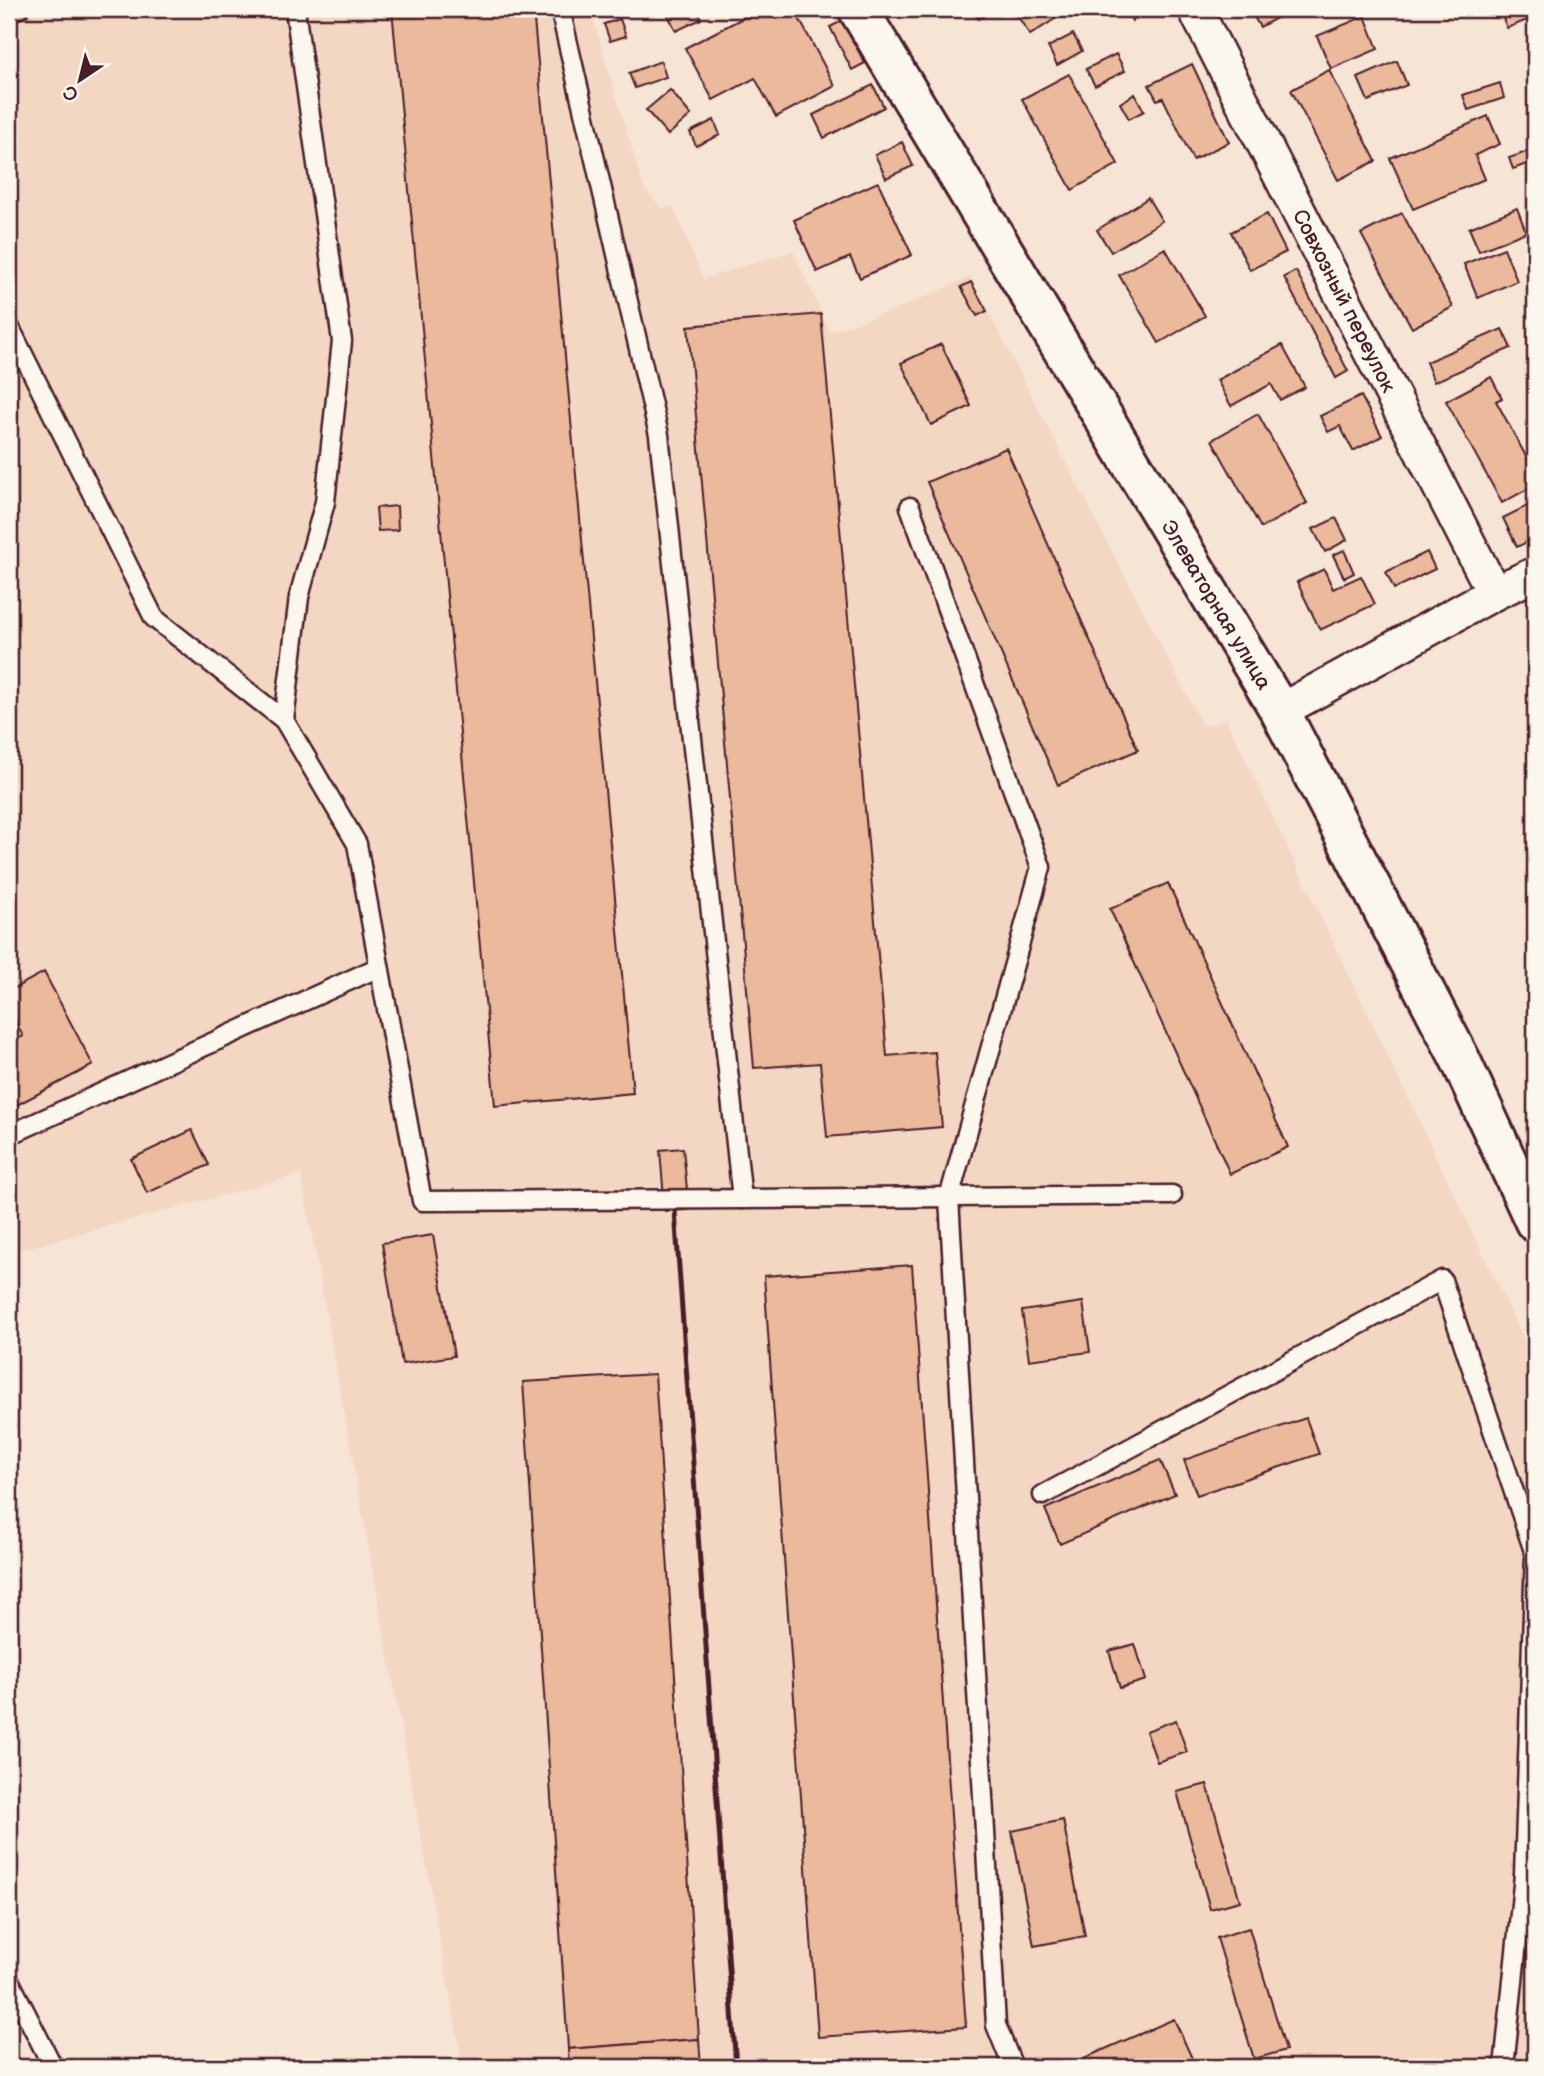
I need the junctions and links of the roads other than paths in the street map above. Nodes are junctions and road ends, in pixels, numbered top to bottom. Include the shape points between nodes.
1 (295, 9) edge
2 (560, 9) edge
3 (858, 9) edge
4 (1195, 9) edge
5 (9, 326) edge
6 (910, 507) dead end
7 (1535, 574) edge
8 (1494, 593) junction
9 (1280, 711) junction
10 (284, 720) junction
11 (379, 968) junction
12 (9, 1135) edge
13 (1172, 1195) dead end
14 (950, 1198) junction
15 (742, 1199) junction
16 (1535, 1222) edge
17 (1043, 1495) dead end
18 (9, 1980) edge
19 (53, 2067) edge
20 (1013, 2067) edge
21 (1504, 2067) edge

1 - 10 lane via 342,341 325,502 299,597
2 - 15 lane via 659,435
3 - 9 street, Элеваторная улица
4 - 8 street, Совхозный переулок
5 - 10 lane via 154,618
6 - 14 lane via 1041,867
7 - 8 street
8 - 9 street
9 - 16 street, Элеваторная улица via 1460,1059
10 - 11 lane via 357,844
11 - 12 lane
11 - 15 lane via 422,1201
13 - 14 lane
14 - 15 lane
14 - 20 lane via 996,2025
17 - 21 lane via 1442,1280 1535,1554 1524,1875
18 - 19 lane

